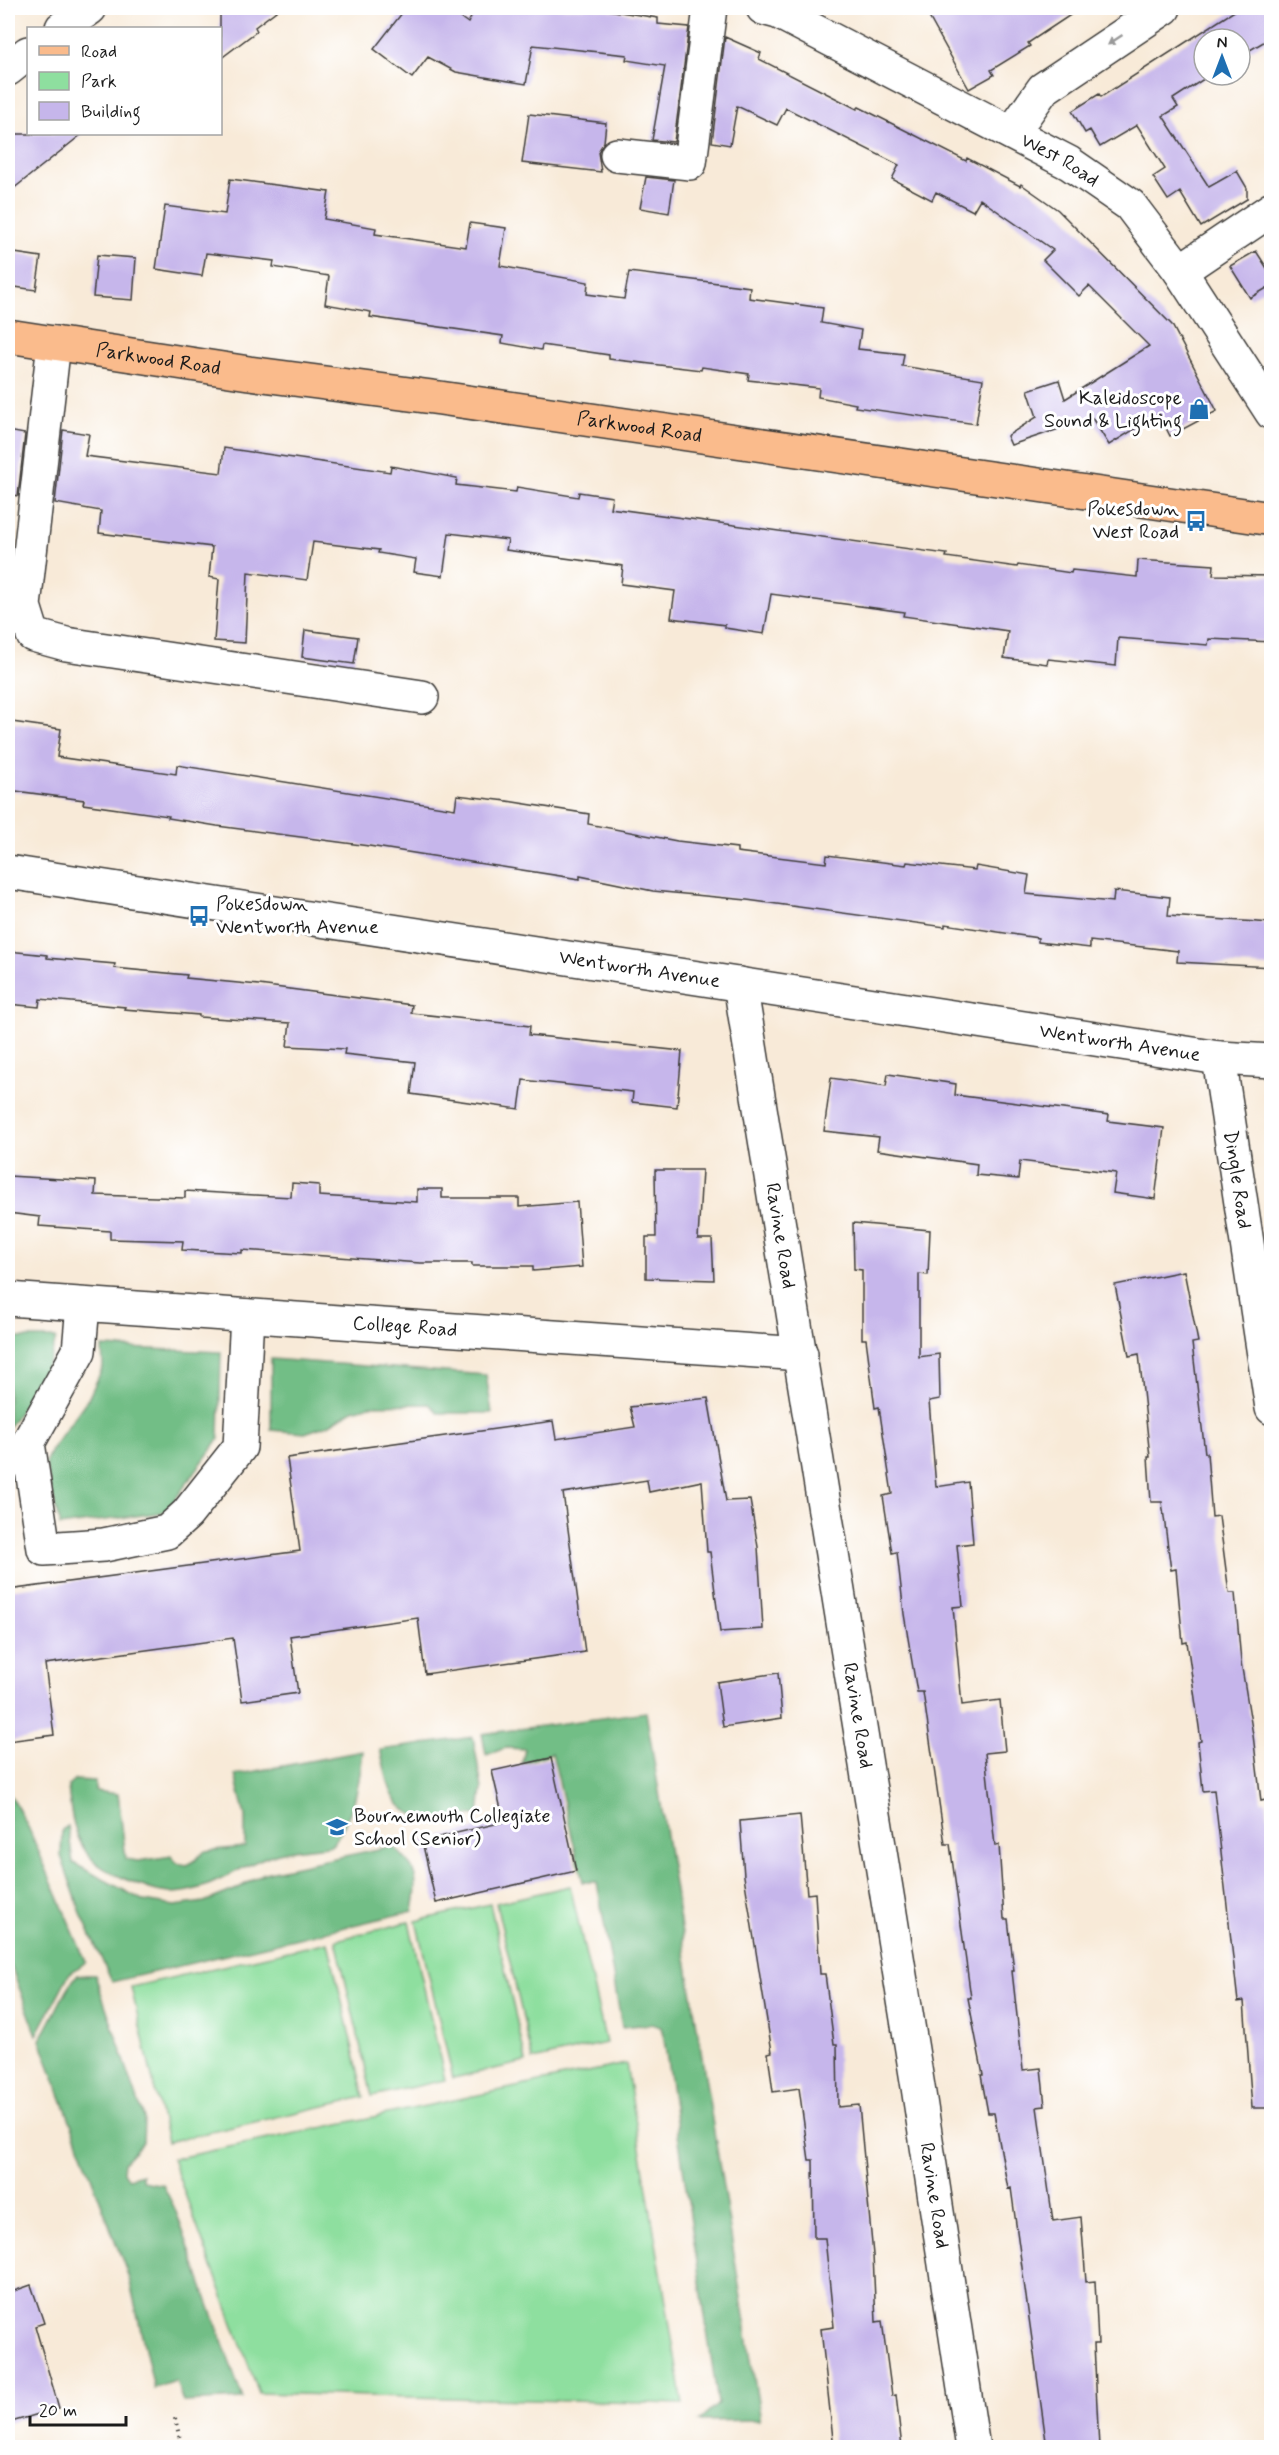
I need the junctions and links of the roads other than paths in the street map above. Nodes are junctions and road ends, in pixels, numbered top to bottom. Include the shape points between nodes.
1 (90, 8) edge
2 (710, 8) edge
3 (763, 8) edge
4 (1164, 8) edge
5 (63, 27) edge
6 (27, 54) edge
7 (8, 69) edge
8 (1011, 133) junction
9 (617, 155) dead end
10 (1272, 209) edge
11 (1180, 271) junction
12 (8, 336) edge
13 (54, 343) junction
14 (1272, 413) edge
15 (1272, 519) edge
16 (422, 697) dead end
17 (8, 872) edge
18 (740, 984) junction
19 (1219, 1058) junction
20 (1272, 1062) edge
21 (8, 1299) edge
22 (83, 1305) junction
23 (247, 1316) junction
24 (801, 1354) junction
25 (1272, 1408) edge
26 (973, 2448) edge

1 - 5 street
2 - 9 street via 690,163
3 - 8 street, West Road via 778,12
4 -> 8 street via 1043,89
6 - 7 street
8 - 11 street, West Road via 1069,163 1130,205
10 - 11 street
11 - 14 street, West Road
12 - 13 main road, Parkwood Road
13 - 15 main road, Parkwood Road
13 - 16 street via 24,606 33,635 66,644
17 - 18 street, Wentworth Avenue
18 - 19 street, Wentworth Avenue
18 - 24 street, Ravine Road
19 - 20 street, Wentworth Avenue
19 - 25 street, Dingle Road
21 - 22 street, College Road
22 - 23 street, College Road
22 - 23 street via 79,1351 28,1443 44,1548 104,1545 167,1532 187,1514 240,1447
23 - 24 street, College Road
24 - 26 street, Ravine Road

